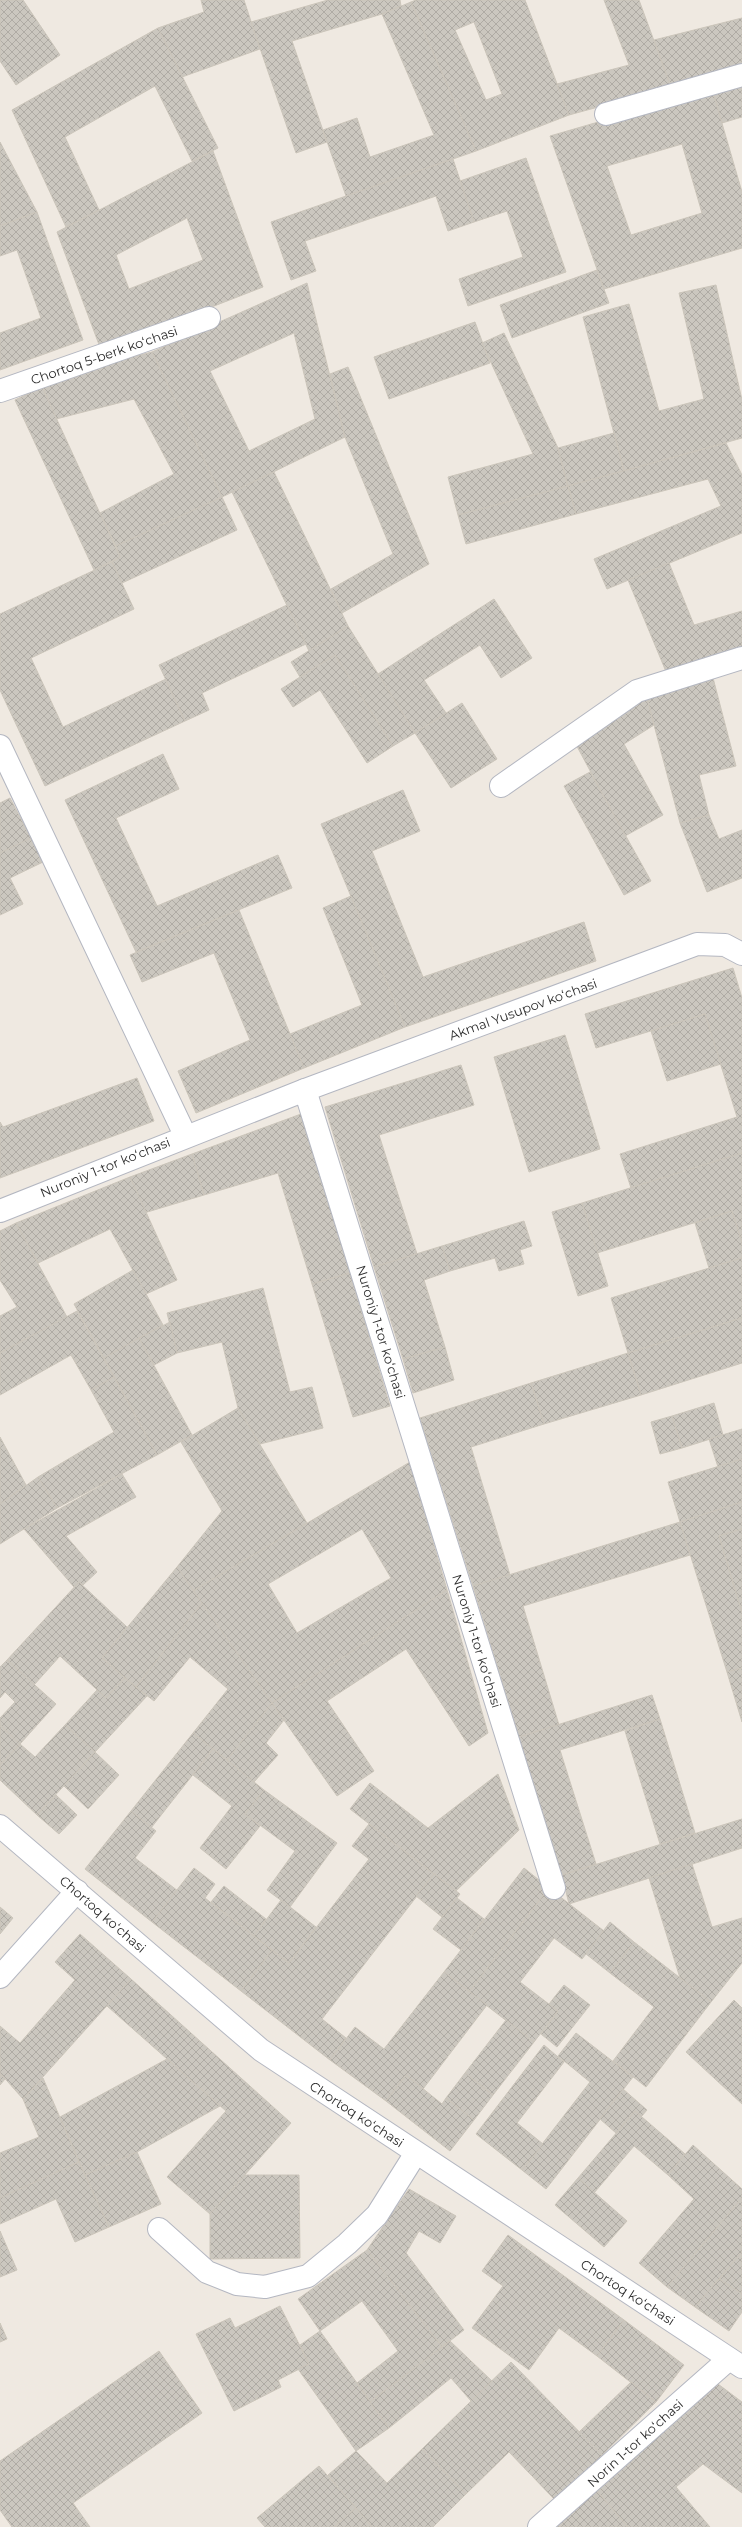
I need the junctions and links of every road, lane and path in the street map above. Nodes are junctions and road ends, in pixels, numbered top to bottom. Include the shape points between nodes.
1 (742, 75) edge
2 (606, 114) dead end
3 (209, 318) dead end
4 (0, 391) edge
5 (742, 658) edge
6 (0, 746) edge
7 (501, 786) dead end
8 (742, 954) edge
9 (305, 1090) junction
10 (185, 1135) junction
11 (0, 1211) edge
12 (0, 1826) edge
13 (554, 1888) dead end
14 (77, 1891) junction
15 (0, 1977) edge
16 (416, 2153) junction
17 (159, 2229) dead end
18 (736, 2363) edge
19 (539, 2527) edge

1 - 2 street
3 - 4 street, Chortoq 5-berk koʻchasi
5 - 7 street via 637,692
6 - 10 street
8 - 9 street, Akmal Yusupov koʻchasi via 725,945 697,944
9 - 10 street, Nuroniy 1-tor koʻchasi
9 - 13 street, Nuroniy 1-tor koʻchasi
10 - 11 street, Nuroniy 1-tor koʻchasi
12 - 14 street, Chortoq koʻchasi
14 - 15 street
14 - 16 street, Chortoq koʻchasi via 260,2050
16 - 17 street via 376,2215 347,2244 308,2276 265,2287 237,2284 207,2272
16 - 18 street, Chortoq koʻchasi
18 - 19 street, Norin 1-tor koʻchasi

